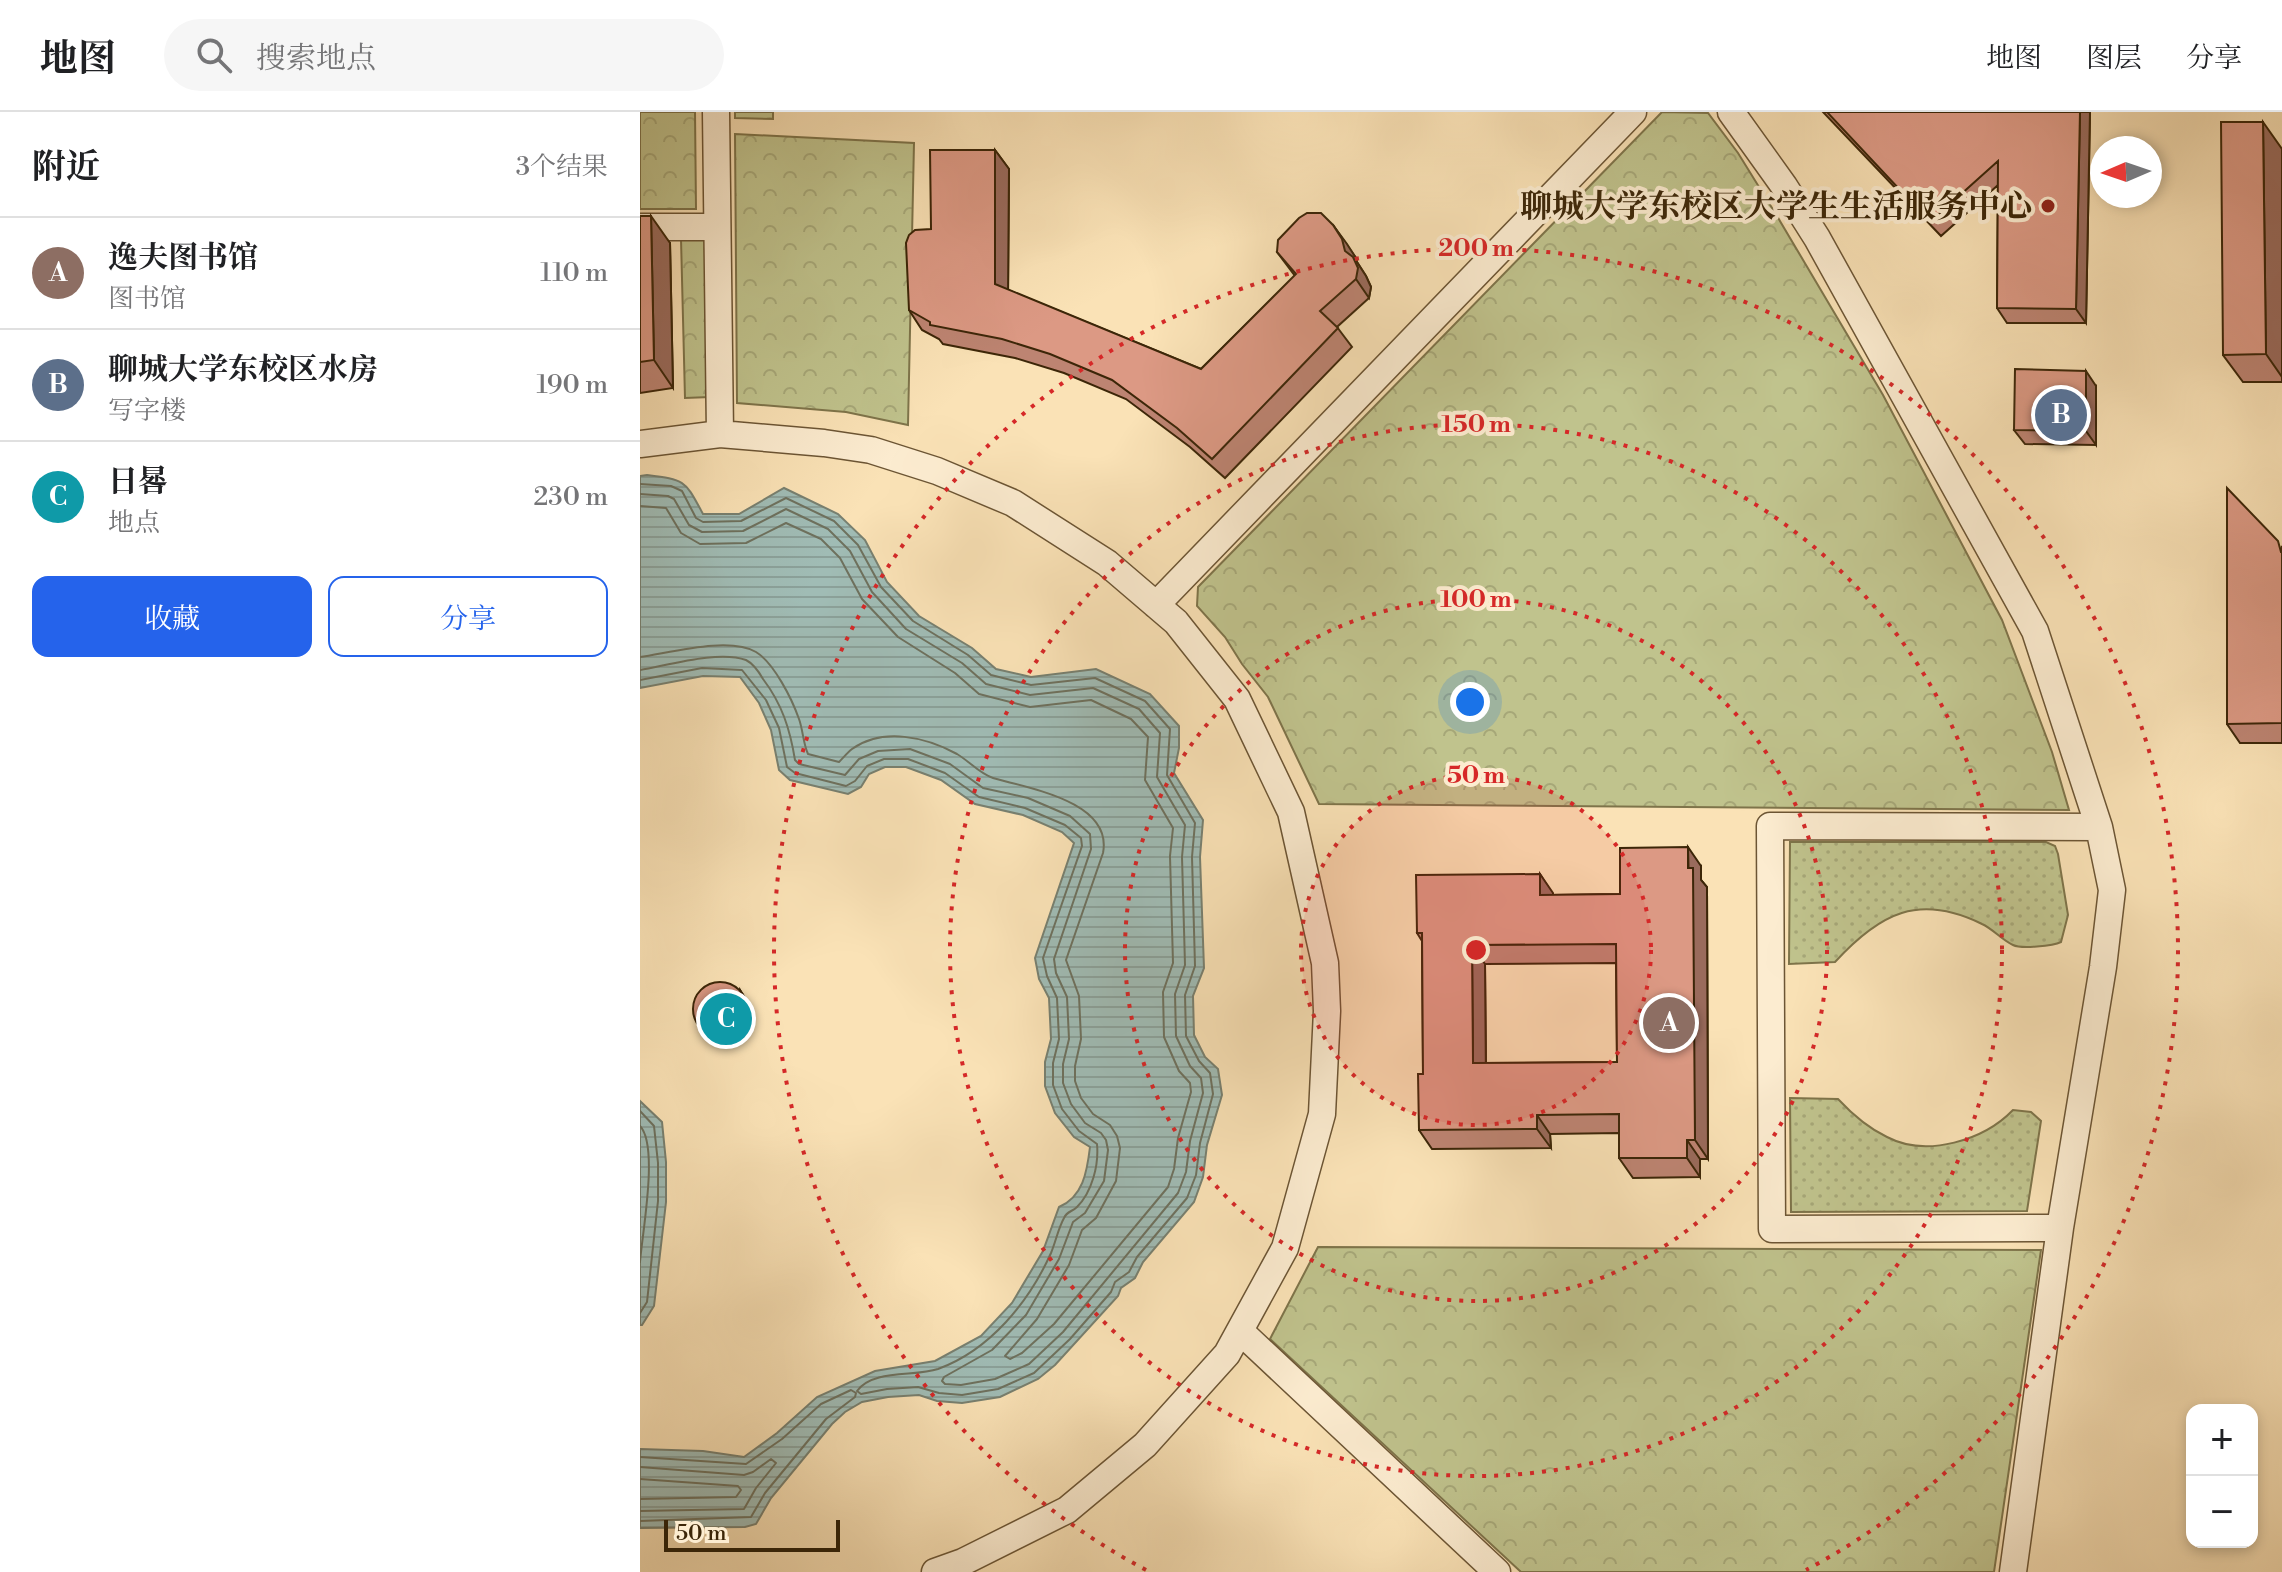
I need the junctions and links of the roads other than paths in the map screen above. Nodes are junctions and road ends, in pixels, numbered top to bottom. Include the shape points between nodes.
1 (716, 112) edge
2 (1633, 112) edge
3 (1731, 112) edge
4 (640, 227) edge
5 (717, 227) junction
6 (720, 434) junction
7 (640, 444) edge
8 (1156, 605) junction
9 (2099, 827) junction
10 (2060, 1228) junction
11 (1240, 1331) junction
12 (935, 1572) edge
13 (1497, 1572) edge
14 (2013, 1572) edge

1 - 5 street
2 - 8 street
3 - 9 street via 1817,238 2035,631
4 - 5 street
5 - 6 street
6 - 7 street
6 - 8 street via 871,450 937,471 1013,503 1107,563
8 - 11 street via 1176,622 1237,699 1291,812 1325,963 1322,1114 1285,1248
9 - 10 street via 2112,890
9 - 10 street via 1770,826 1772,1229
10 - 14 street
11 - 12 street via 1227,1354 1145,1445 1067,1510
11 - 13 street

